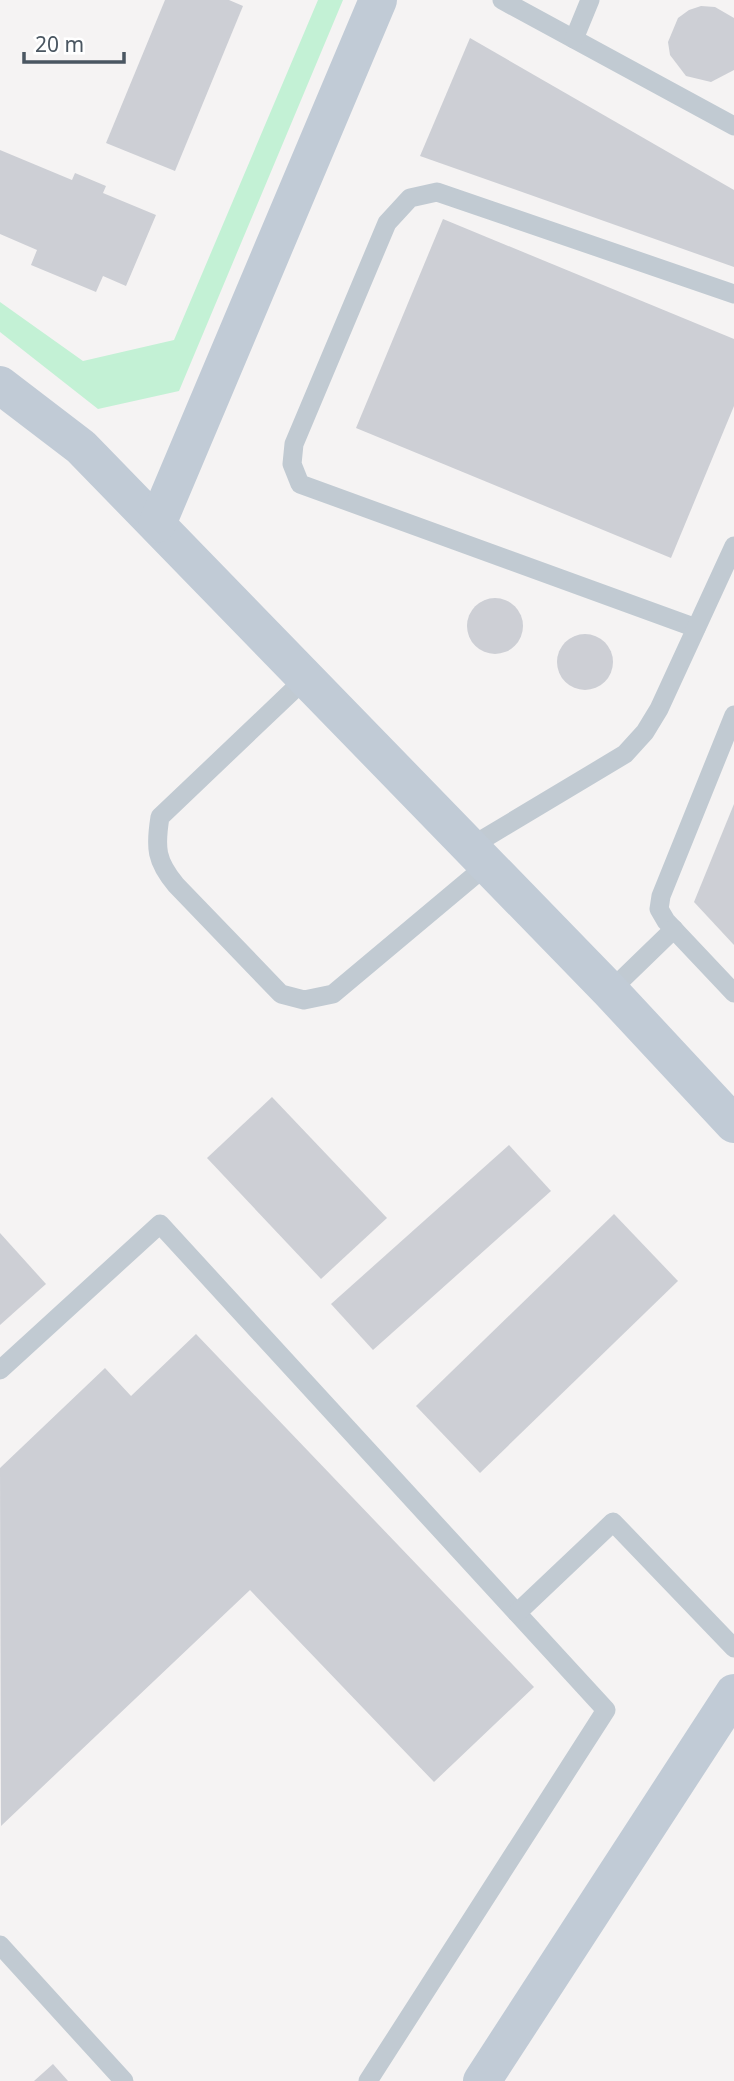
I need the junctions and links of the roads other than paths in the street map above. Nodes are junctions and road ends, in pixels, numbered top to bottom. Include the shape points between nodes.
1 (377, 0) edge
2 (502, 0) edge
3 (590, 0) edge
4 (573, 39) junction
5 (734, 126) edge
6 (734, 294) edge
7 (0, 385) edge
8 (156, 524) junction
9 (734, 546) edge
10 (696, 628) junction
11 (306, 678) junction
12 (734, 715) edge
13 (479, 856) junction
14 (674, 929) junction
15 (610, 991) junction
16 (734, 993) edge
17 (734, 1124) edge
18 (0, 1370) edge
19 (517, 1613) junction
20 (734, 1648) edge
21 (734, 1693) edge
22 (0, 1945) edge
23 (124, 2081) edge
24 (368, 2081) edge
25 (482, 2081) edge

1 - 8 main road
2 - 4 lane
3 - 4 lane
4 - 5 lane
6 - 10 lane via 438,192 410,198 387,223 293,444 292,464 300,484
7 - 8 main road via 81,447
8 - 11 main road
9 - 10 lane
10 - 13 lane via 659,709 625,754
11 - 13 main road
11 - 13 lane via 160,817 156,841 161,867 281,994 304,1000 333,994
12 - 14 lane via 661,896 660,909
13 - 15 main road
14 - 15 lane
14 - 16 lane
15 - 17 main road
18 - 19 lane via 160,1224
19 - 20 lane via 613,1522
19 - 24 lane via 606,1710
21 - 25 main road
22 - 23 lane

